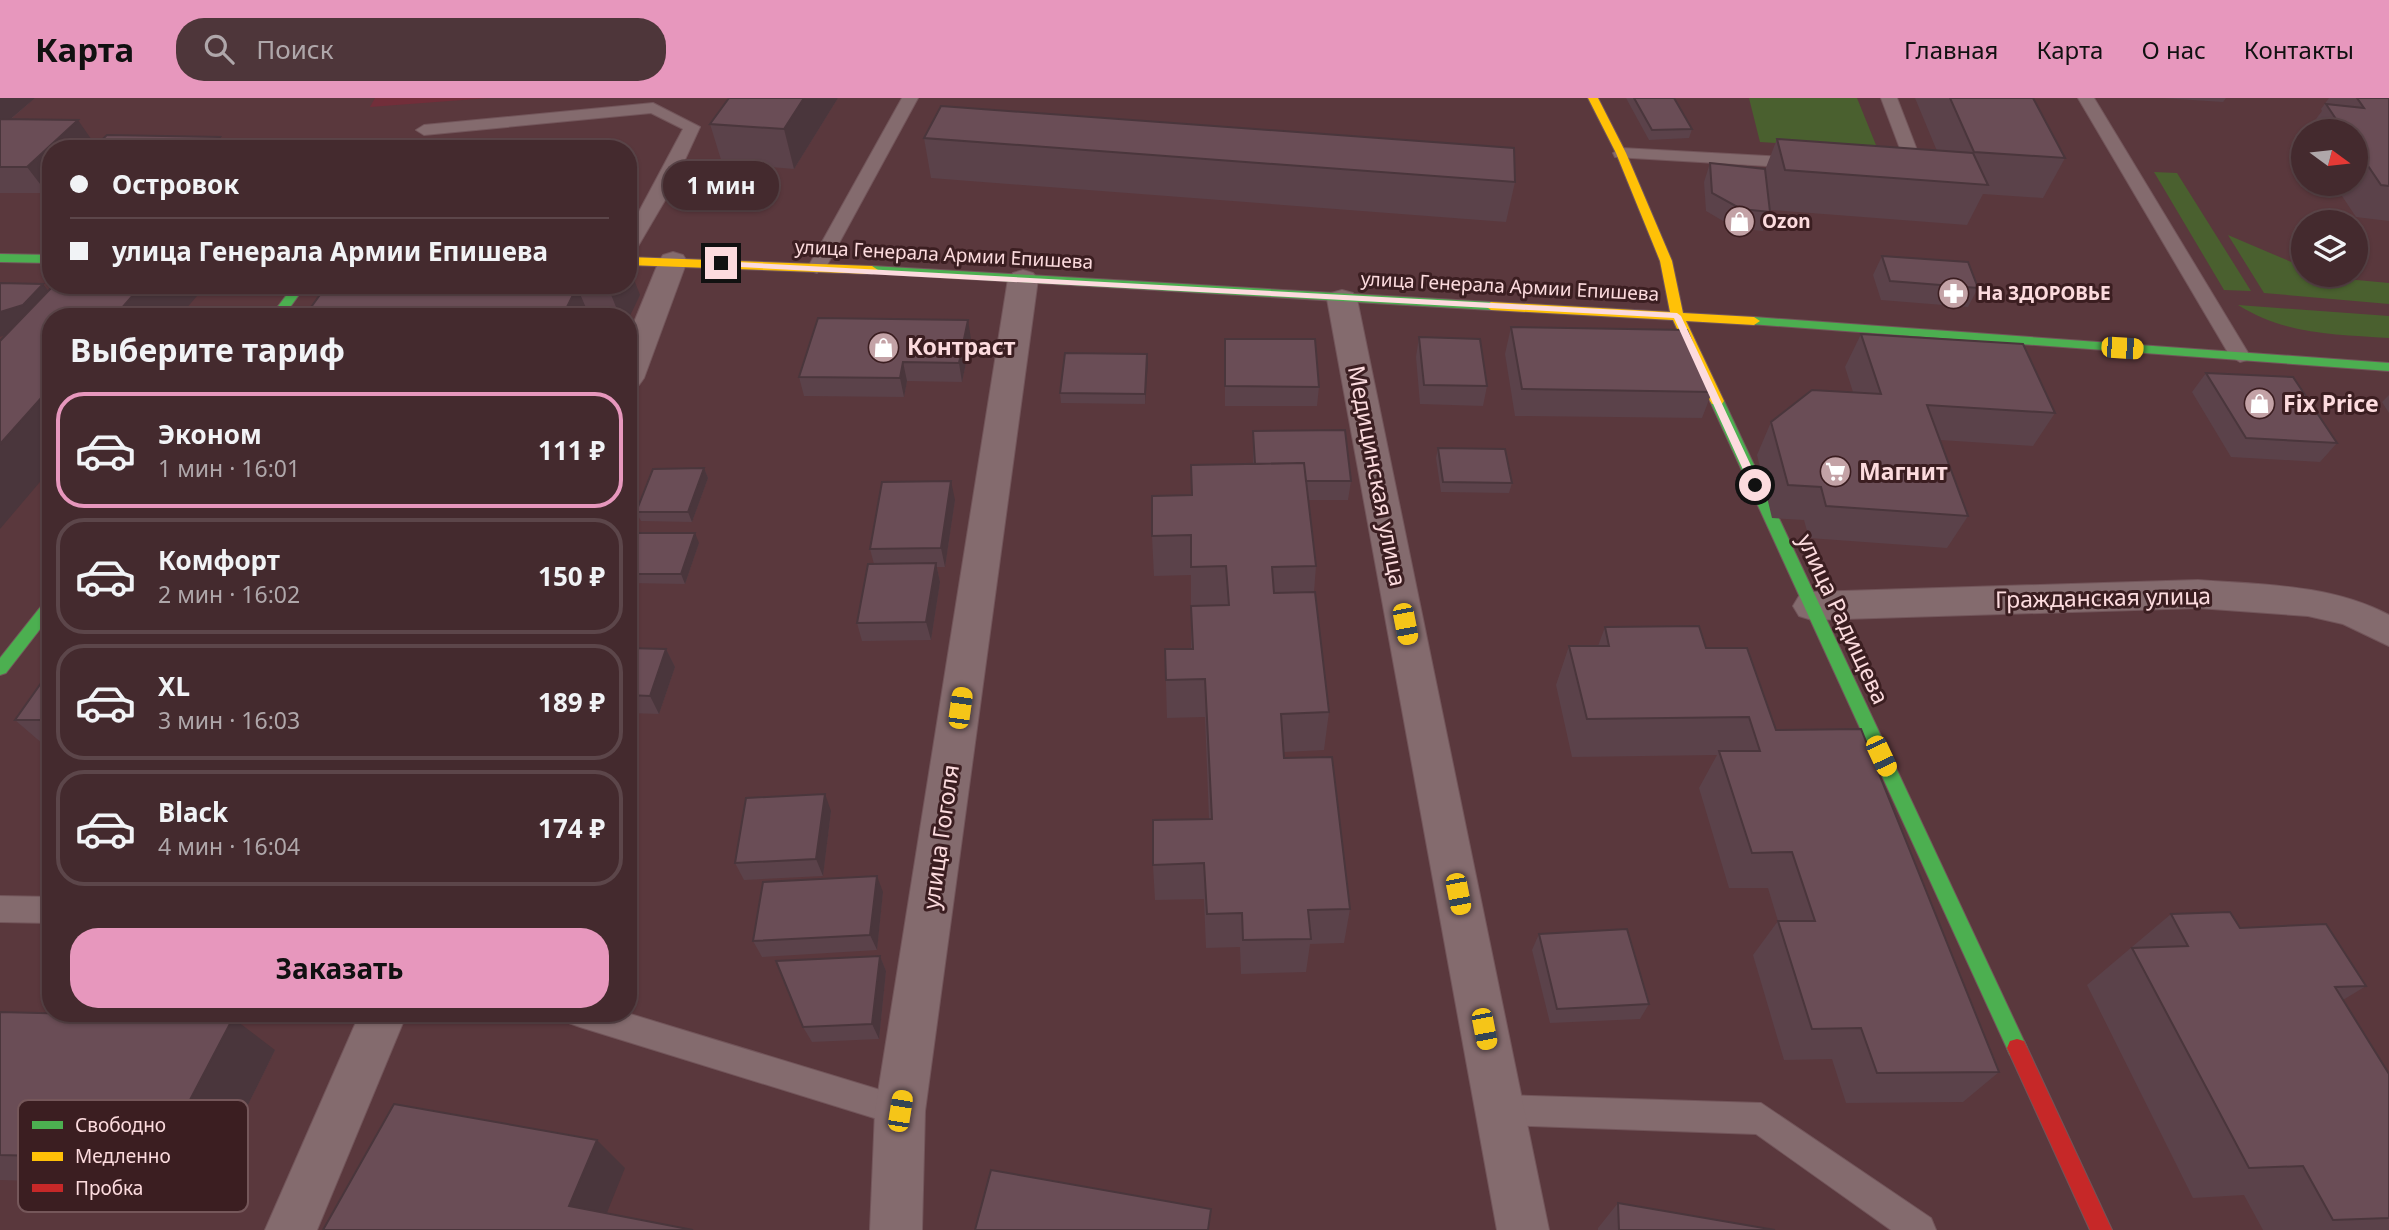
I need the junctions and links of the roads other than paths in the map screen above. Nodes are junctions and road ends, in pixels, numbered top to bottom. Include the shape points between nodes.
1 (910, 98) edge
2 (1593, 98) edge
3 (1889, 98) edge
4 (2086, 98) edge
5 (425, 130) dead end
6 (1620, 153) junction
7 (1821, 164) edge
8 (1875, 167) edge
9 (637, 233) edge
10 (0, 258) edge
11 (42, 259) edge
12 (637, 261) edge
13 (673, 261) junction
14 (817, 267) junction
15 (1023, 279) junction
16 (1342, 299) junction
17 (1677, 316) junction
18 (637, 355) edge
19 (2240, 356) junction
20 (2389, 367) edge
21 (1812, 606) junction
22 (42, 615) edge
23 (2389, 632) edge
24 (0, 669) edge
25 (0, 909) edge
26 (42, 910) edge
27 (380, 1022) edge
28 (609, 1022) edge
29 (1500, 1110) junction
30 (900, 1111) junction
31 (291, 1230) edge
32 (896, 1230) edge
33 (1523, 1230) edge
34 (1919, 1230) edge
35 (2101, 1230) edge

1 - 14 lane
2 - 6 main road, улица Радищева
3 - 8 lane via 1914,163 1900,169
4 - 19 lane
5 - 9 lane via 653,108 692,127
6 - 7 lane
6 - 17 main road, улица Радищева via 1665,261
10 - 11 main road
12 - 13 main road, улица Генерала Армии Епишева
13 - 14 main road, улица Генерала Армии Епишева
13 - 18 street
14 - 15 main road, улица Генерала Армии Епишева
15 - 16 main road, улица Генерала Армии Епишева
15 - 30 street, улица Гоголя
16 - 17 main road, улица Генерала Армии Епишева
16 - 29 street, Медицинская улица
17 - 19 main road, улица Генерала Армии Епишева
17 - 21 main road, улица Радищева
19 - 20 main road, улица Генерала Армии Епишева
21 - 23 street, Гражданская улица via 2198,594 2308,602 2353,613
21 - 35 main road, улица Радищева
22 - 24 main road
25 - 26 lane
27 - 31 street
28 - 30 lane
29 - 33 street, Медицинская улица
29 - 34 lane via 1761,1119
30 - 32 street, улица Гоголя

